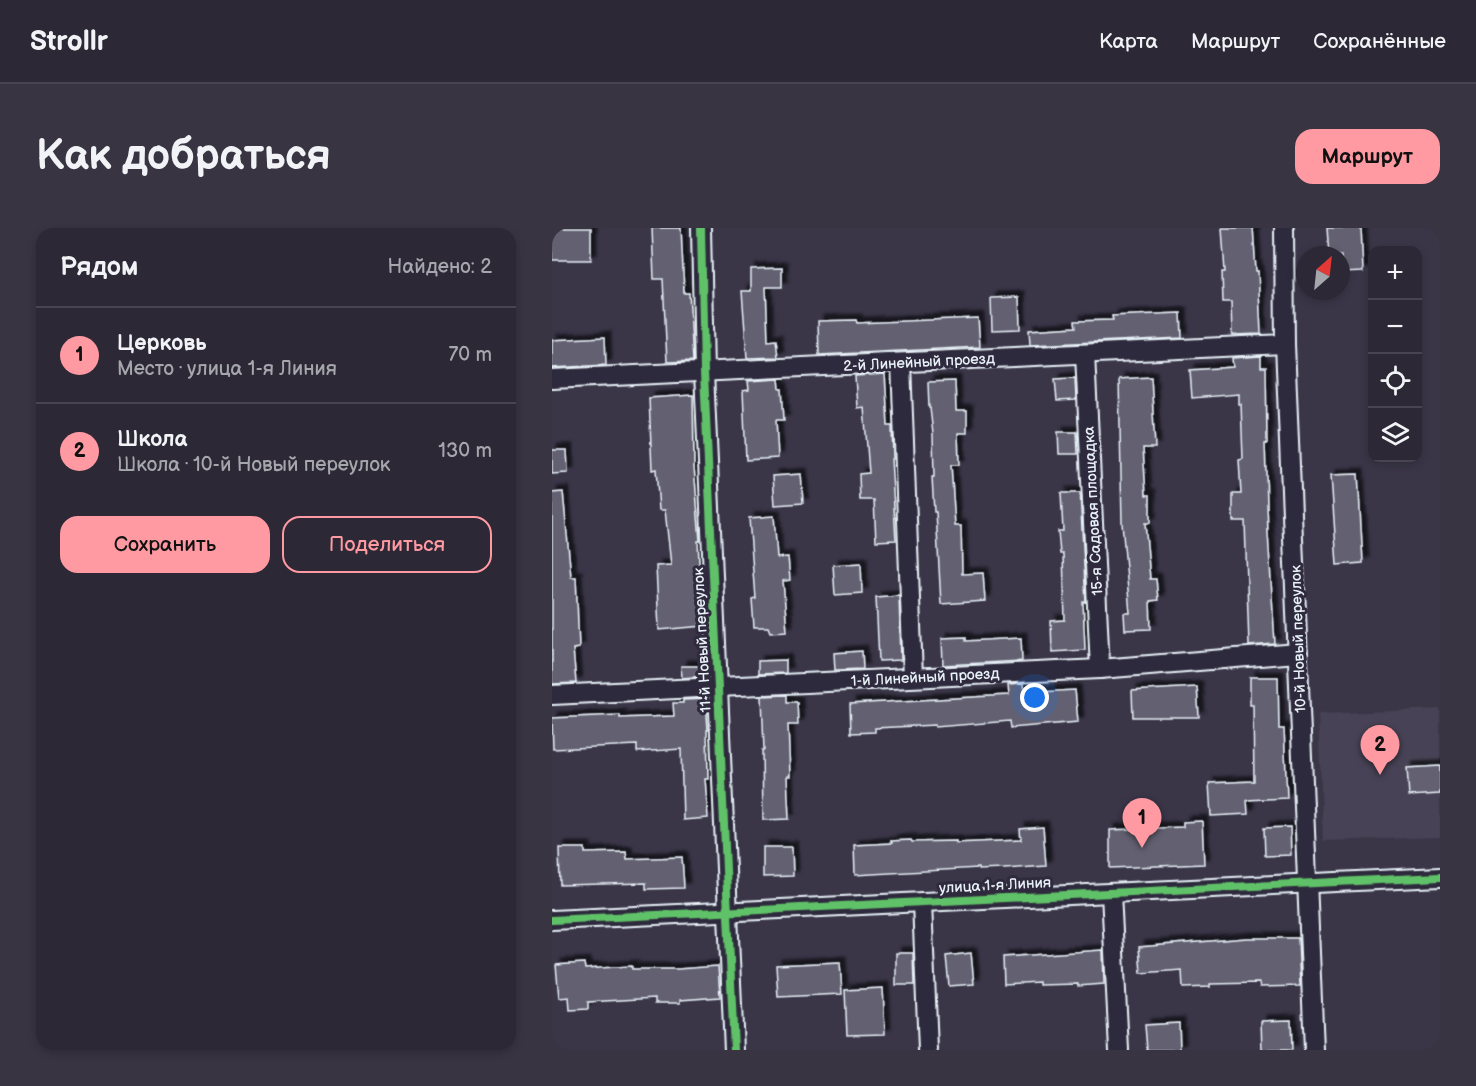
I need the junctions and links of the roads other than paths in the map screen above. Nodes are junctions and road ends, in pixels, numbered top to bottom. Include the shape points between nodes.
1 (701, 228) edge
2 (1284, 228) edge
3 (1285, 344) junction
4 (1085, 354) junction
5 (901, 363) junction
6 (704, 372) junction
7 (552, 379) edge
8 (1298, 653) junction
9 (1100, 669) junction
10 (913, 677) junction
11 (718, 686) junction
12 (552, 695) edge
13 (1440, 877) edge
14 (1308, 883) junction
15 (1111, 893) junction
16 (922, 902) junction
17 (728, 911) junction
18 (552, 920) edge
19 (734, 1050) edge
20 (928, 1050) edge
21 (1119, 1050) edge
22 (1314, 1050) edge

1 - 6 street, 11-й Новый переулок
2 - 3 street, 10-й Новый переулок
3 - 4 street, 2-й Линейный проезд
3 - 8 street, 10-й Новый переулок
4 - 5 street, 2-й Линейный проезд
4 - 9 street, 15-я Садовая площадка
5 - 6 street, 2-й Линейный проезд
5 - 10 street
6 - 7 street, 2-й Линейный проезд
6 - 11 street, 11-й Новый переулок
8 - 9 street, 1-й Линейный проезд
8 - 14 street, 10-й Новый переулок
9 - 10 street, 1-й Линейный проезд
10 - 11 street, 1-й Линейный проезд
11 - 12 street, 1-й Линейный проезд
11 - 17 street, 11-й Новый переулок
13 - 14 street, улица 1-я Линия
14 - 15 street, улица 1-я Линия
14 - 22 street, 10-й Новый переулок
15 - 16 street, улица 1-я Линия
15 - 21 street
16 - 17 street, улица 1-я Линия
16 - 20 street
17 - 18 street, улица 1-я Линия
17 - 19 street, 11-й Новый переулок

